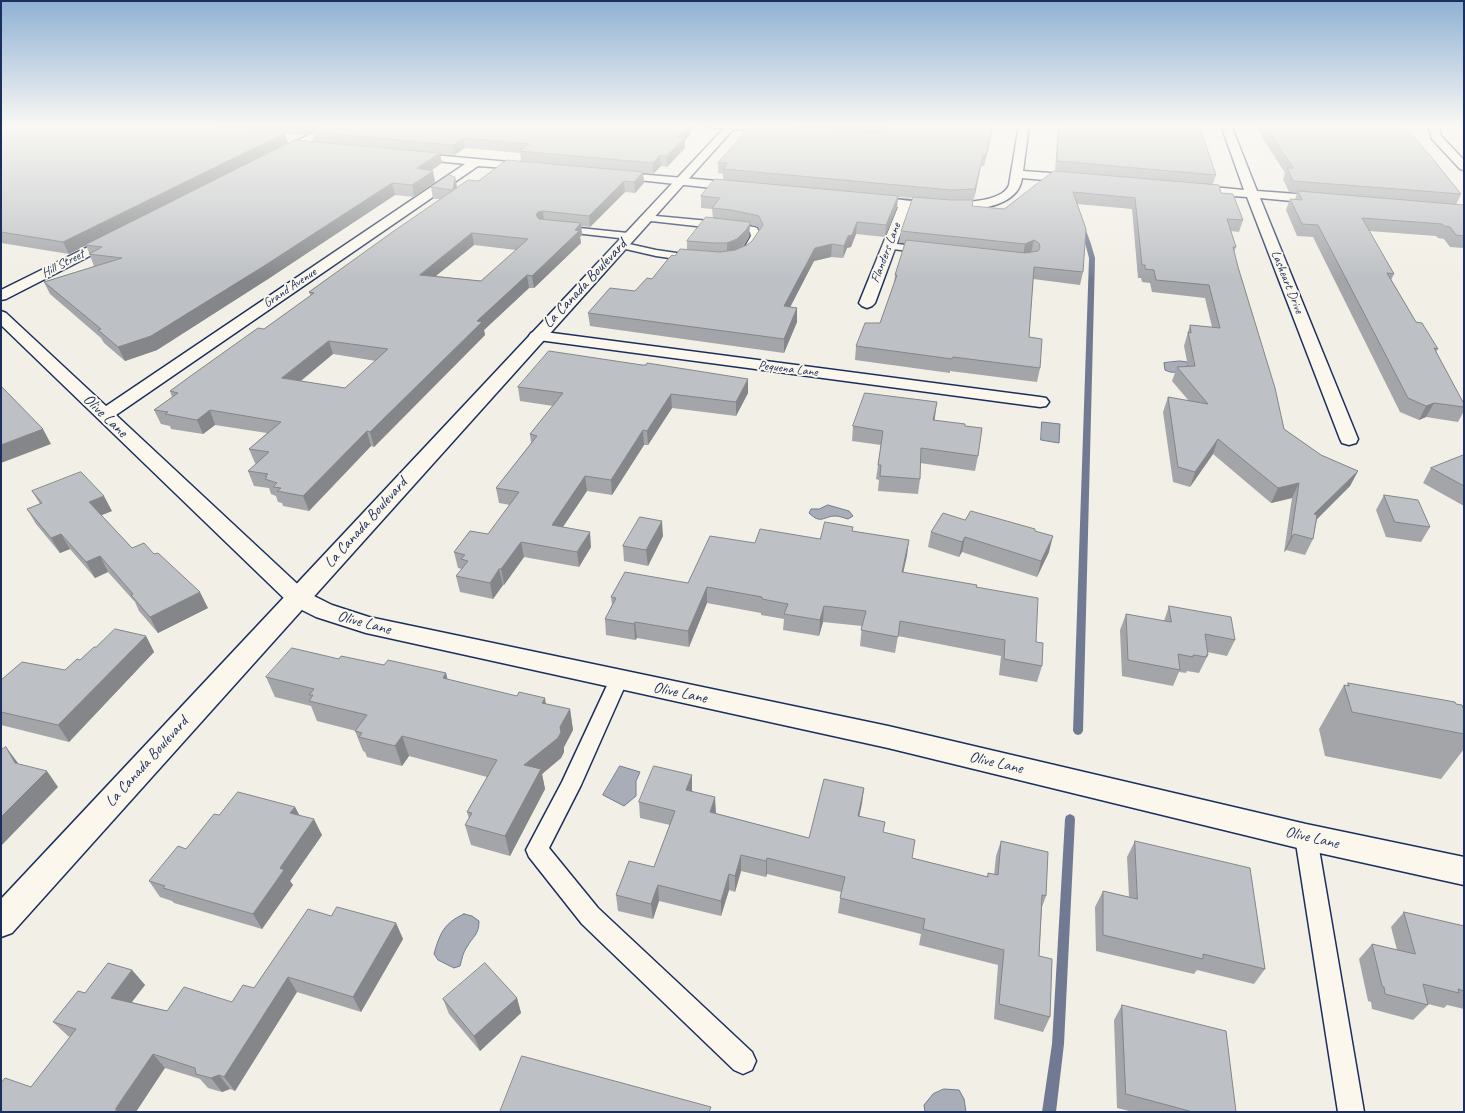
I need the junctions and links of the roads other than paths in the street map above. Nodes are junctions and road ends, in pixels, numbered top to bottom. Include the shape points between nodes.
1 (454, 177) edge
2 (634, 177) edge
3 (683, 177) edge
4 (1016, 177) edge
5 (1051, 177) edge
6 (1246, 177) edge
7 (1087, 180) edge
8 (679, 181) junction
9 (750, 188) edge
10 (1181, 188) edge
11 (1252, 194) junction
12 (859, 199) edge
13 (1338, 202) edge
14 (906, 203) junction
15 (645, 218) junction
16 (552, 228) edge
17 (127, 231) edge
18 (624, 241) junction
19 (888, 246) junction
20 (931, 251) edge
21 (736, 257) edge
22 (710, 259) edge
23 (1, 296) edge
24 (867, 303) dead end
25 (1, 316) edge
26 (537, 336) junction
27 (1040, 402) dead end
28 (104, 415) junction
29 (1349, 439) dead end
30 (298, 598) junction
31 (619, 680) junction
32 (1306, 837) junction
33 (1464, 871) edge
34 (1, 922) edge
35 (743, 1061) dead end
36 (1351, 1112) edge

1 - 28 street, Grand Avenue
2 - 8 street
3 - 8 street, La Canada Boulevard
4 - 14 street via 1014,190 1005,198 989,203 949,207
5 - 7 street
6 - 11 street, Lasheart Drive
8 - 9 street
8 - 15 street, La Canada Boulevard
10 - 11 street
11 - 13 street
11 - 29 street, Lasheart Drive
12 - 14 street
14 - 19 street, Flanders Lane
15 - 18 street, La Canada Boulevard
15 - 21 lane via 754,230 756,236 750,247
16 - 18 lane
17 - 23 street, Hill Street
18 - 22 lane via 656,253
18 - 26 street, La Canada Boulevard
19 - 20 lane
19 - 24 street, Flanders Lane
25 - 28 street, Olive Lane
26 - 27 street, Pequena Lane
26 - 30 street, La Canada Boulevard
28 - 30 street, Olive Lane
30 - 31 street, Olive Lane via 324,611 366,625
30 - 34 street, La Canada Boulevard
31 - 32 street, Olive Lane via 888,737
31 - 35 lane via 571,785 537,850 590,916
32 - 33 street, Olive Lane
32 - 36 lane

